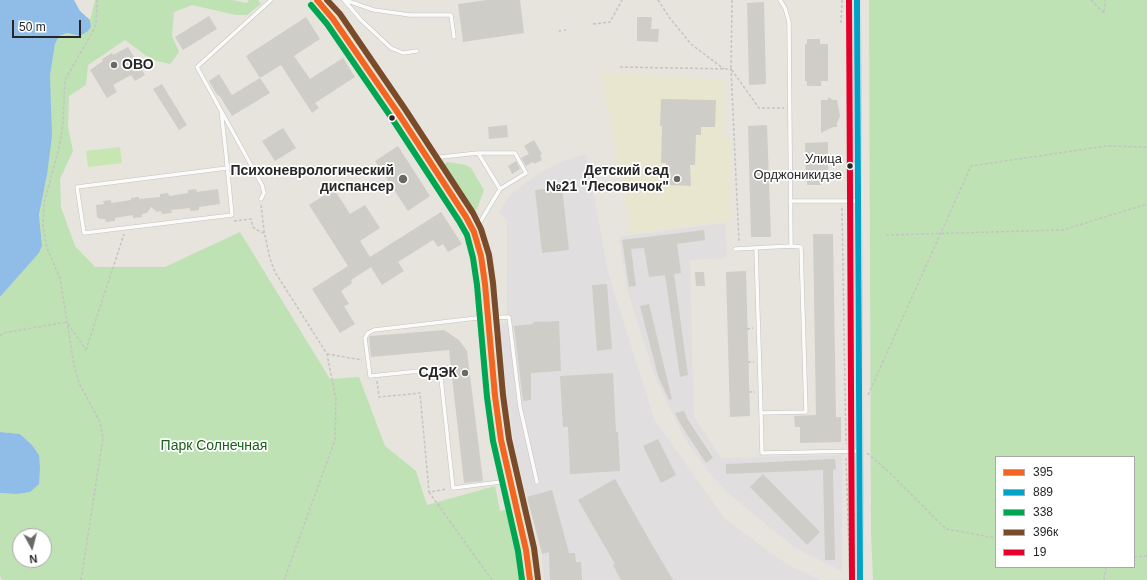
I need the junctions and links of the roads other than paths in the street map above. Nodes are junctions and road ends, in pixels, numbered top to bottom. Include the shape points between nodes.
1 (271, 0) edge
2 (316, 0) edge
3 (345, 0) edge
4 (780, 0) edge
5 (857, 0) edge
6 (454, 37) dead end
7 (417, 51) dead end
8 (221, 110) junction
9 (478, 153) junction
10 (428, 158) junction
11 (227, 168) junction
12 (500, 189) junction
13 (261, 200) road end
14 (790, 201) junction
15 (858, 201) junction
16 (474, 232) junction
17 (790, 246) junction
18 (756, 248) junction
19 (737, 249) road end
20 (488, 318) junction
21 (761, 413) junction
22 (859, 448) junction
23 (510, 481) junction
24 (537, 482) dead end
25 (530, 580) edge
26 (860, 580) edge

1 - 8 lane via 197,67
2 - 10 main road via 336,23
3 - 6 lane via 374,10 410,15 451,15
3 - 7 lane via 361,20 391,48 403,52
4 - 14 lane via 789,22
5 - 15 street
8 - 11 lane
8 - 13 lane via 262,185 264,193
9 - 10 lane
9 - 12 lane
9 - 12 lane via 515,153 526,173
10 - 16 main road
11 - 11 lane via 77,187 84,233 232,215
12 - 16 lane
14 - 15 lane
14 - 17 lane
15 - 22 street
16 - 20 main road via 481,256
17 - 18 lane
17 - 21 lane via 801,247 806,412
18 - 19 lane
18 - 21 lane
20 - 23 main road via 495,396
20 - 23 lane via 374,330 365,338 370,376 440,369 453,488
20 - 24 lane via 509,317 520,406
21 - 22 lane via 762,453 846,451
22 - 26 street
23 - 25 main road via 526,550

